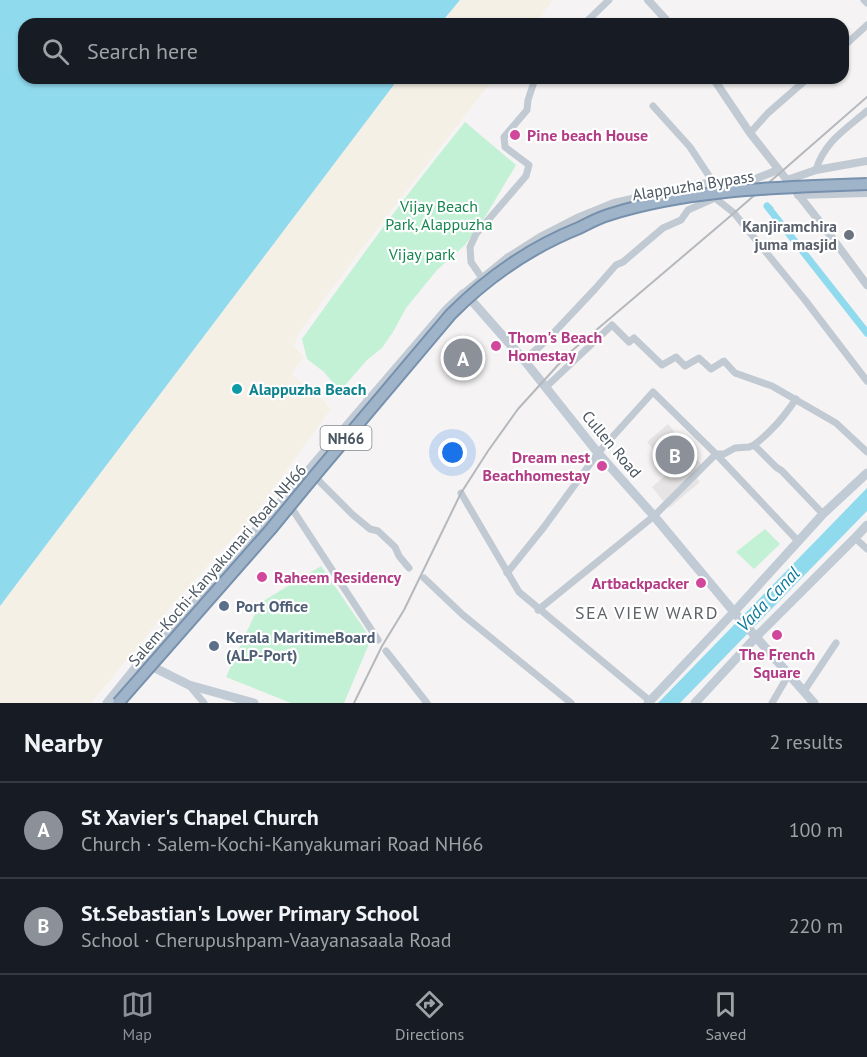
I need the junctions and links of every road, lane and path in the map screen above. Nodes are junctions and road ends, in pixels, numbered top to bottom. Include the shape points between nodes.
1 (609, 0) edge
2 (648, 0) edge
3 (590, 18) edge
4 (664, 18) edge
5 (867, 25) edge
6 (849, 42) edge
7 (533, 84) edge
8 (717, 84) edge
9 (801, 84) edge
10 (653, 106) dead end
11 (867, 111) edge
12 (750, 133) junction
13 (867, 161) edge
14 (778, 170) junction
15 (816, 170) junction
16 (713, 182) junction
17 (785, 184) junction
18 (867, 184) edge
19 (867, 193) edge
20 (798, 195) junction
21 (607, 215) joint
22 (482, 278) junction
23 (867, 285) edge
24 (463, 294) junction
25 (524, 360) junction
26 (867, 381) edge
27 (546, 387) junction
28 (795, 399) junction
29 (752, 446) junction
30 (867, 452) edge
31 (598, 453) junction
32 (716, 454) junction
33 (308, 471) junction
34 (867, 473) edge
35 (461, 493) dead end
36 (285, 497) junction
37 (823, 514) junction
38 (654, 516) junction
39 (867, 525) edge
40 (855, 538) junction
41 (798, 541) junction
42 (867, 549) edge
43 (409, 568) dead end
44 (507, 573) junction
45 (424, 578) dead end
46 (538, 610) junction
47 (735, 614) junction
48 (755, 637) junction
49 (378, 640) dead end
50 (836, 643) dead end
51 (387, 651) dead end
52 (141, 661) junction
53 (789, 674) junction
54 (189, 685) junction
55 (804, 691) junction
56 (649, 702) edge
57 (107, 703) edge
58 (118, 703) edge
59 (204, 703) edge
60 (254, 703) edge
61 (427, 703) edge
62 (571, 703) edge
63 (695, 703) edge
64 (772, 703) edge
65 (814, 703) edge

1 - 3 street
2 - 4 street
5 - 6 street
7 - 22 street via 527,110 504,137 505,147 529,165 526,176 476,234 470,247 471,262
8 - 12 street
9 - 12 street
10 - 16 street via 690,147
11 - 15 street via 832,140
12 - 14 street
13 - 15 street
14 - 16 street via 755,179
14 - 17 street
15 - 17 street
16 - 22 street via 614,203 577,218 507,258
17 - 18 highway, NH66, bridge
17 - 20 street
17 - 21 highway, Alappuzha Bypass / NH66, bridge via 670,200
19 - 20 street
20 - 23 street
21 - 58 highway, Salem-Kochi-Kanyakumari Road NH66 / NH66, bridge via 541,245 471,294
22 - 24 street
24 - 25 main road, Cullen Road
24 - 33 main road
25 - 26 street via 616,264 663,228 681,220 688,210 715,198 734,213
25 - 27 main road, Cullen Road
27 - 28 street via 612,325 629,342 634,338 662,365 676,357 685,366 699,358 711,369 724,361 735,373
27 - 31 main road, Cullen Road
28 - 29 street via 784,418
28 - 30 street via 836,423
29 - 32 street
29 - 37 street
31 - 32 street via 653,392
31 - 38 main road, Cullen Road
31 - 44 street
32 - 38 street
32 - 41 street
33 - 36 main road
33 - 43 street via 369,529 386,538
34 - 37 main road
35 - 44 street
36 - 49 street
36 - 52 main road
37 - 41 main road
38 - 46 street
38 - 47 main road, Cullen Road
39 - 40 main road
40 - 42 street
40 - 48 main road
41 - 47 main road
44 - 46 street via 519,592
45 - 62 street
46 - 56 street
47 - 48 main road, Cullen Road
47 - 56 main road
48 - 53 main road
48 - 63 main road
50 - 55 street
51 - 61 street
52 - 54 main road
52 - 57 main road
53 - 55 main road
53 - 64 street
54 - 59 street
54 - 60 main road
55 - 65 main road

